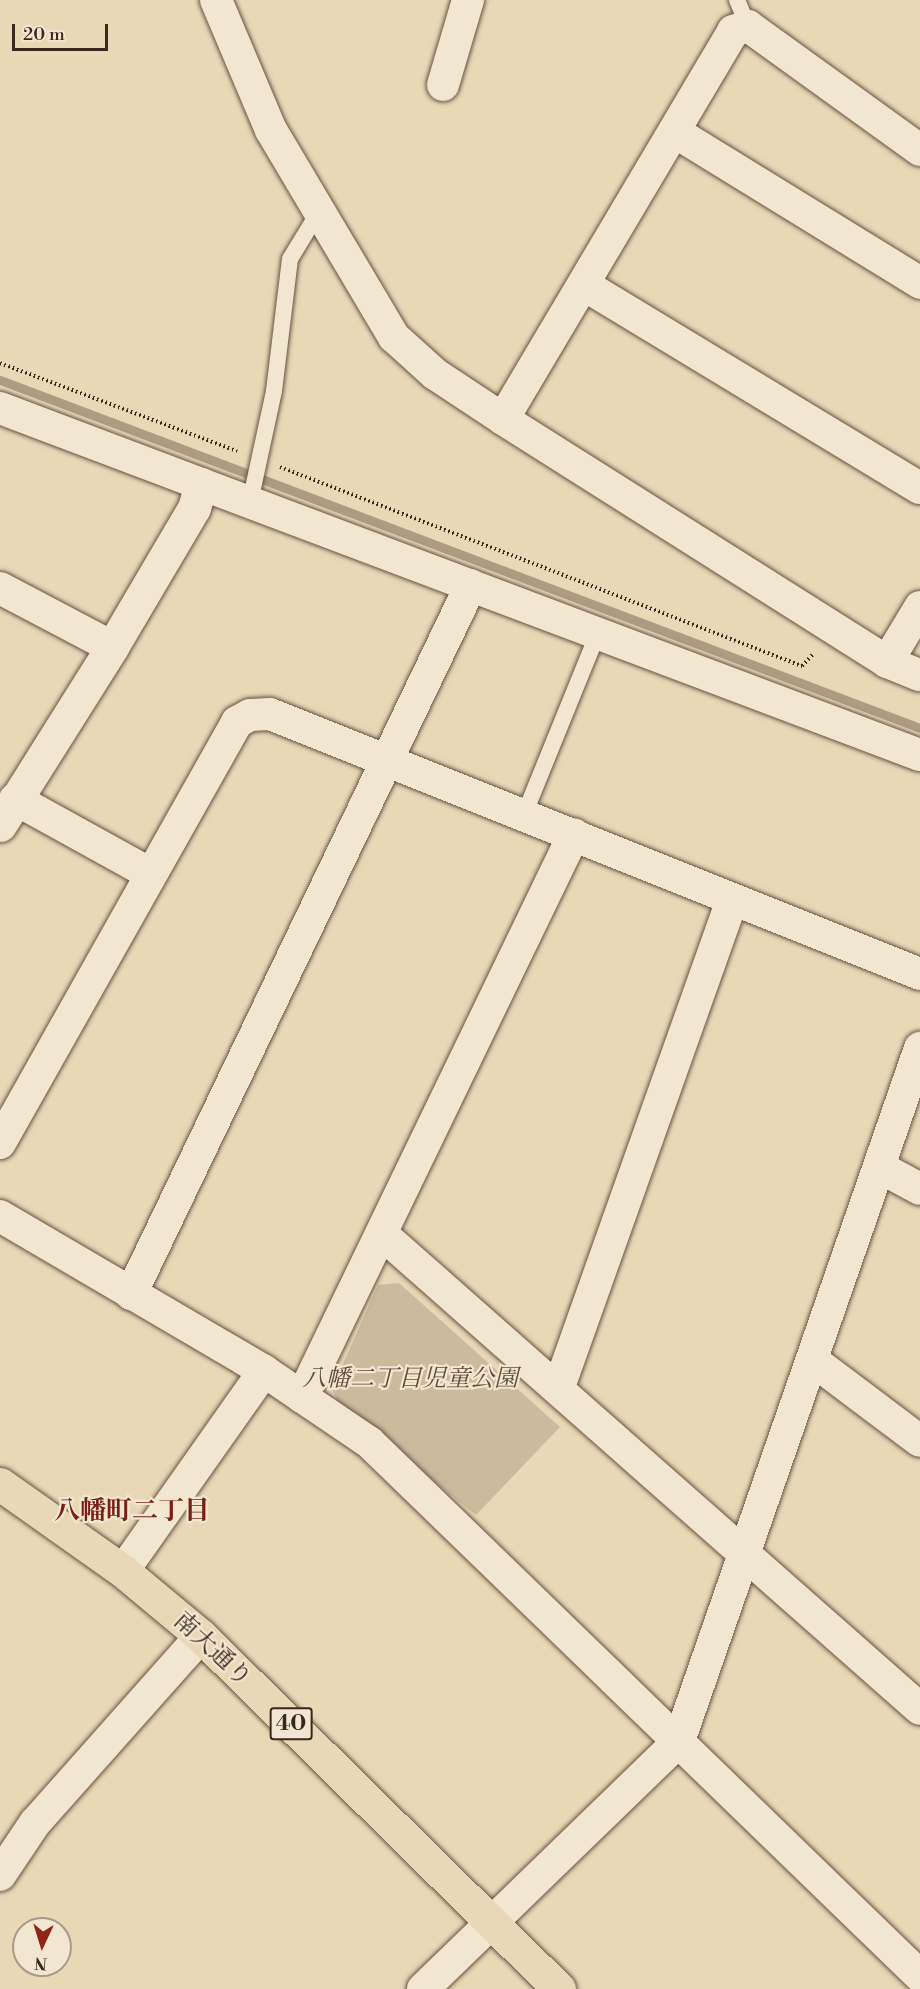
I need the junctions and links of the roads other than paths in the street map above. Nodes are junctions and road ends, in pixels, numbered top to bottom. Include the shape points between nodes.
1 (468, 0) edge
2 (227, 4) edge
3 (743, 13) edge
4 (443, 85) dead end
5 (675, 132) junction
6 (920, 150) edge
7 (318, 213) junction
8 (920, 283) edge
9 (586, 286) junction
10 (0, 408) edge
11 (503, 419) junction
12 (201, 484) junction
13 (920, 488) edge
14 (251, 494) junction
15 (471, 585) junction
16 (0, 588) edge
17 (920, 607) edge
18 (598, 633) junction
19 (112, 647) junction
20 (887, 662) junction
21 (920, 675) edge
22 (920, 755) edge
23 (390, 762) junction
24 (8, 812) edge
25 (524, 815) junction
26 (574, 834) junction
27 (149, 873) junction
28 (732, 900) junction
29 (920, 974) edge
30 (920, 1047) edge
31 (0, 1143) edge
32 (881, 1168) junction
33 (920, 1189) edge
34 (0, 1216) edge
35 (383, 1235) junction
36 (131, 1294) junction
37 (814, 1362) junction
38 (264, 1371) junction
39 (559, 1387) junction
40 (302, 1397) junction
41 (920, 1441) edge
42 (0, 1484) edge
43 (748, 1557) junction
44 (123, 1571) junction
45 (201, 1636) junction
46 (920, 1709) edge
47 (679, 1741) junction
48 (0, 1875) edge
49 (492, 1922) junction
50 (920, 1976) edge
51 (423, 1989) edge
52 (559, 1989) edge

1 - 4 street
2 - 7 street via 271,130
3 - 5 street
3 - 6 street
5 - 8 street
5 - 9 street
7 - 11 street via 394,337 435,374
7 - 14 lane via 290,260 274,391
9 - 11 street
9 - 13 street
10 - 12 street
11 - 20 street
12 - 14 street
12 - 19 street via 194,508
14 - 15 street
15 - 18 street
15 - 23 street
16 - 19 street
17 - 20 street
18 - 22 street
18 - 25 lane
19 - 24 street
20 - 21 street
23 - 25 street
23 - 27 street via 270,714 250,715 237,722
23 - 36 street
24 - 27 street
25 - 26 street
26 - 28 street
26 - 35 street
27 - 31 street
28 - 29 street
28 - 39 street
30 - 32 street
32 - 33 street
32 - 37 street
34 - 36 street
35 - 39 street
35 - 40 street
36 - 38 street
37 - 41 street
37 - 43 street
38 - 40 street
38 - 44 street
39 - 43 street
40 - 47 street via 369,1442
42 - 44 main road, 南大通り / 40
43 - 46 street
43 - 47 street
44 - 45 main road, 南大通り / 40
45 - 48 street via 35,1823
45 - 49 main road, 南大通り / 40
47 - 49 street
47 - 50 street
49 - 51 street
49 - 52 main road, 南大通り / 40

